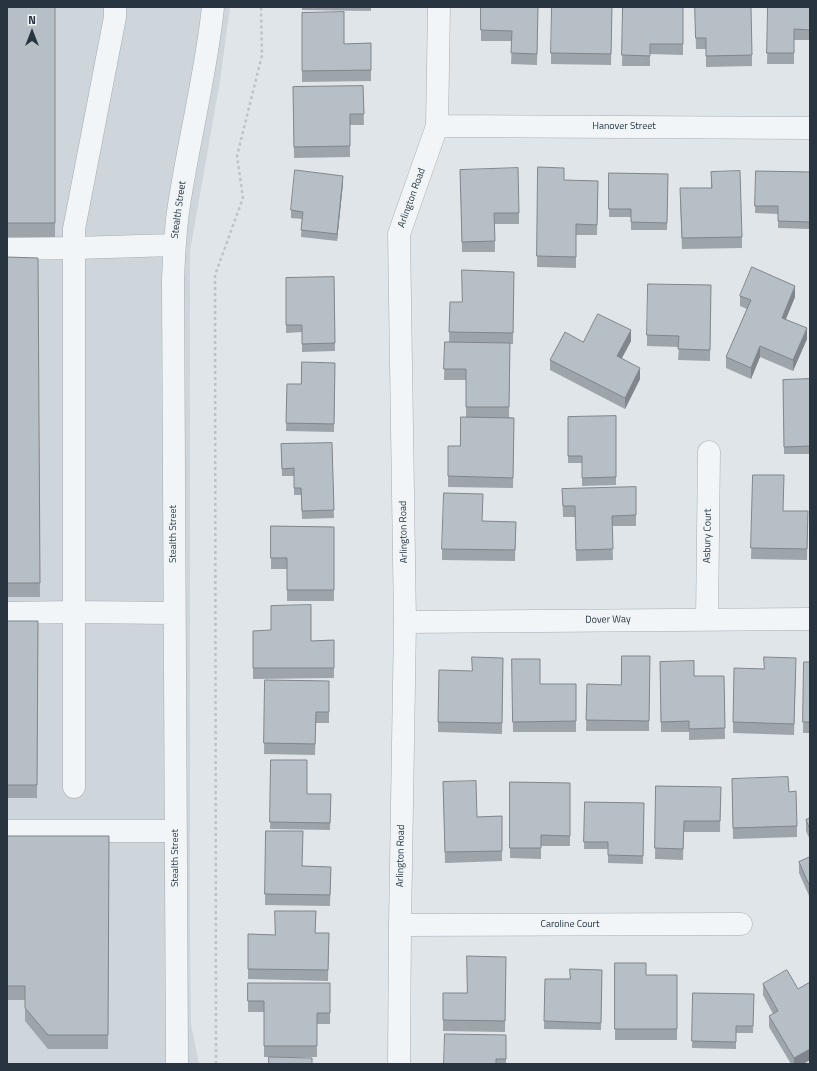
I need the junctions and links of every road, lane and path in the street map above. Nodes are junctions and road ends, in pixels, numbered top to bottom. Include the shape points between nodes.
1 (115, 7) edge
2 (213, 7) edge
3 (261, 7) edge
4 (439, 7) edge
5 (437, 126) junction
6 (810, 128) edge
7 (174, 245) junction
8 (74, 248) junction
9 (7, 249) edge
10 (709, 452) dead end
11 (74, 612) junction
12 (7, 613) edge
13 (174, 613) junction
14 (707, 619) junction
15 (810, 619) edge
16 (405, 622) junction
17 (74, 787) dead end
18 (7, 831) edge
19 (175, 831) junction
20 (741, 924) dead end
21 (400, 925) junction
22 (176, 1064) edge
23 (216, 1064) edge
24 (400, 1064) edge

1 - 8 street via 74,229
2 - 7 street, Stealth Street via 210,38
3 - 23 path via 262,55 237,156 243,198 215,275
4 - 5 street, Arlington Road
5 - 6 street, Hanover Street
5 - 16 street, Arlington Road via 399,234
7 - 8 street
7 - 13 street, Stealth Street
8 - 9 street
8 - 11 street
10 - 14 street, Asbury Court
11 - 12 street
11 - 13 street
11 - 17 street
13 - 19 street, Stealth Street
14 - 15 street, Dover Way
14 - 16 street, Dover Way
16 - 21 street, Arlington Road
18 - 19 street
19 - 22 street, Stealth Street
20 - 21 street, Caroline Court
21 - 24 street, Arlington Road

